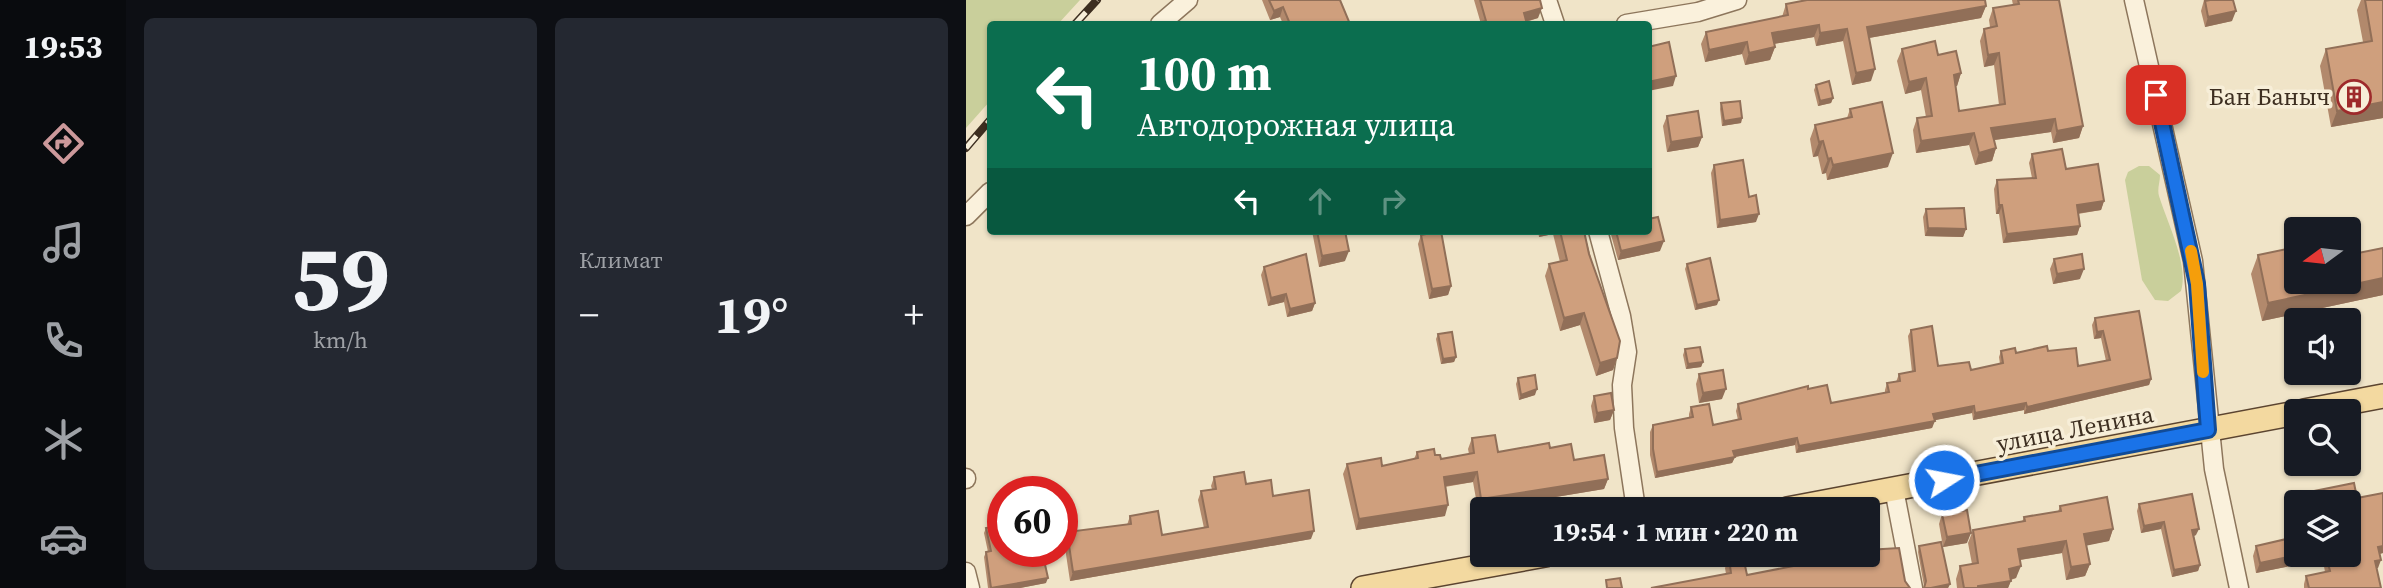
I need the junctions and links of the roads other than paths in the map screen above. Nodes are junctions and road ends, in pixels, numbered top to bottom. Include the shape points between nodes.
1 (1188, 0) edge
2 (1547, 0) edge
3 (1737, 0) edge
4 (2134, 0) edge
5 (1164, 21) edge
6 (1554, 21) edge
7 (1644, 21) edge
8 (987, 195) edge
9 (966, 216) edge
10 (1599, 235) edge
11 (2383, 396) edge
12 (2361, 400) edge
13 (2284, 415) edge
14 (2208, 430) junction
15 (1894, 489) junction
16 (1634, 497) edge
17 (1851, 497) edge
18 (1479, 567) edge
19 (966, 572) edge
20 (970, 588) edge
21 (1363, 588) edge
22 (1913, 588) edge
23 (2239, 588) edge

1 - 5 street
2 - 6 street
3 - 7 street
4 - 14 street via 2195,273
8 - 9 street
10 - 16 street via 1627,352 1622,385 1624,428
11 - 12 main road
13 - 14 main road, улица Ленина
14 - 15 main road, улица Ленина
14 - 23 street
15 - 17 main road, улица Ленина
15 - 22 street
18 - 21 main road
19 - 20 street

